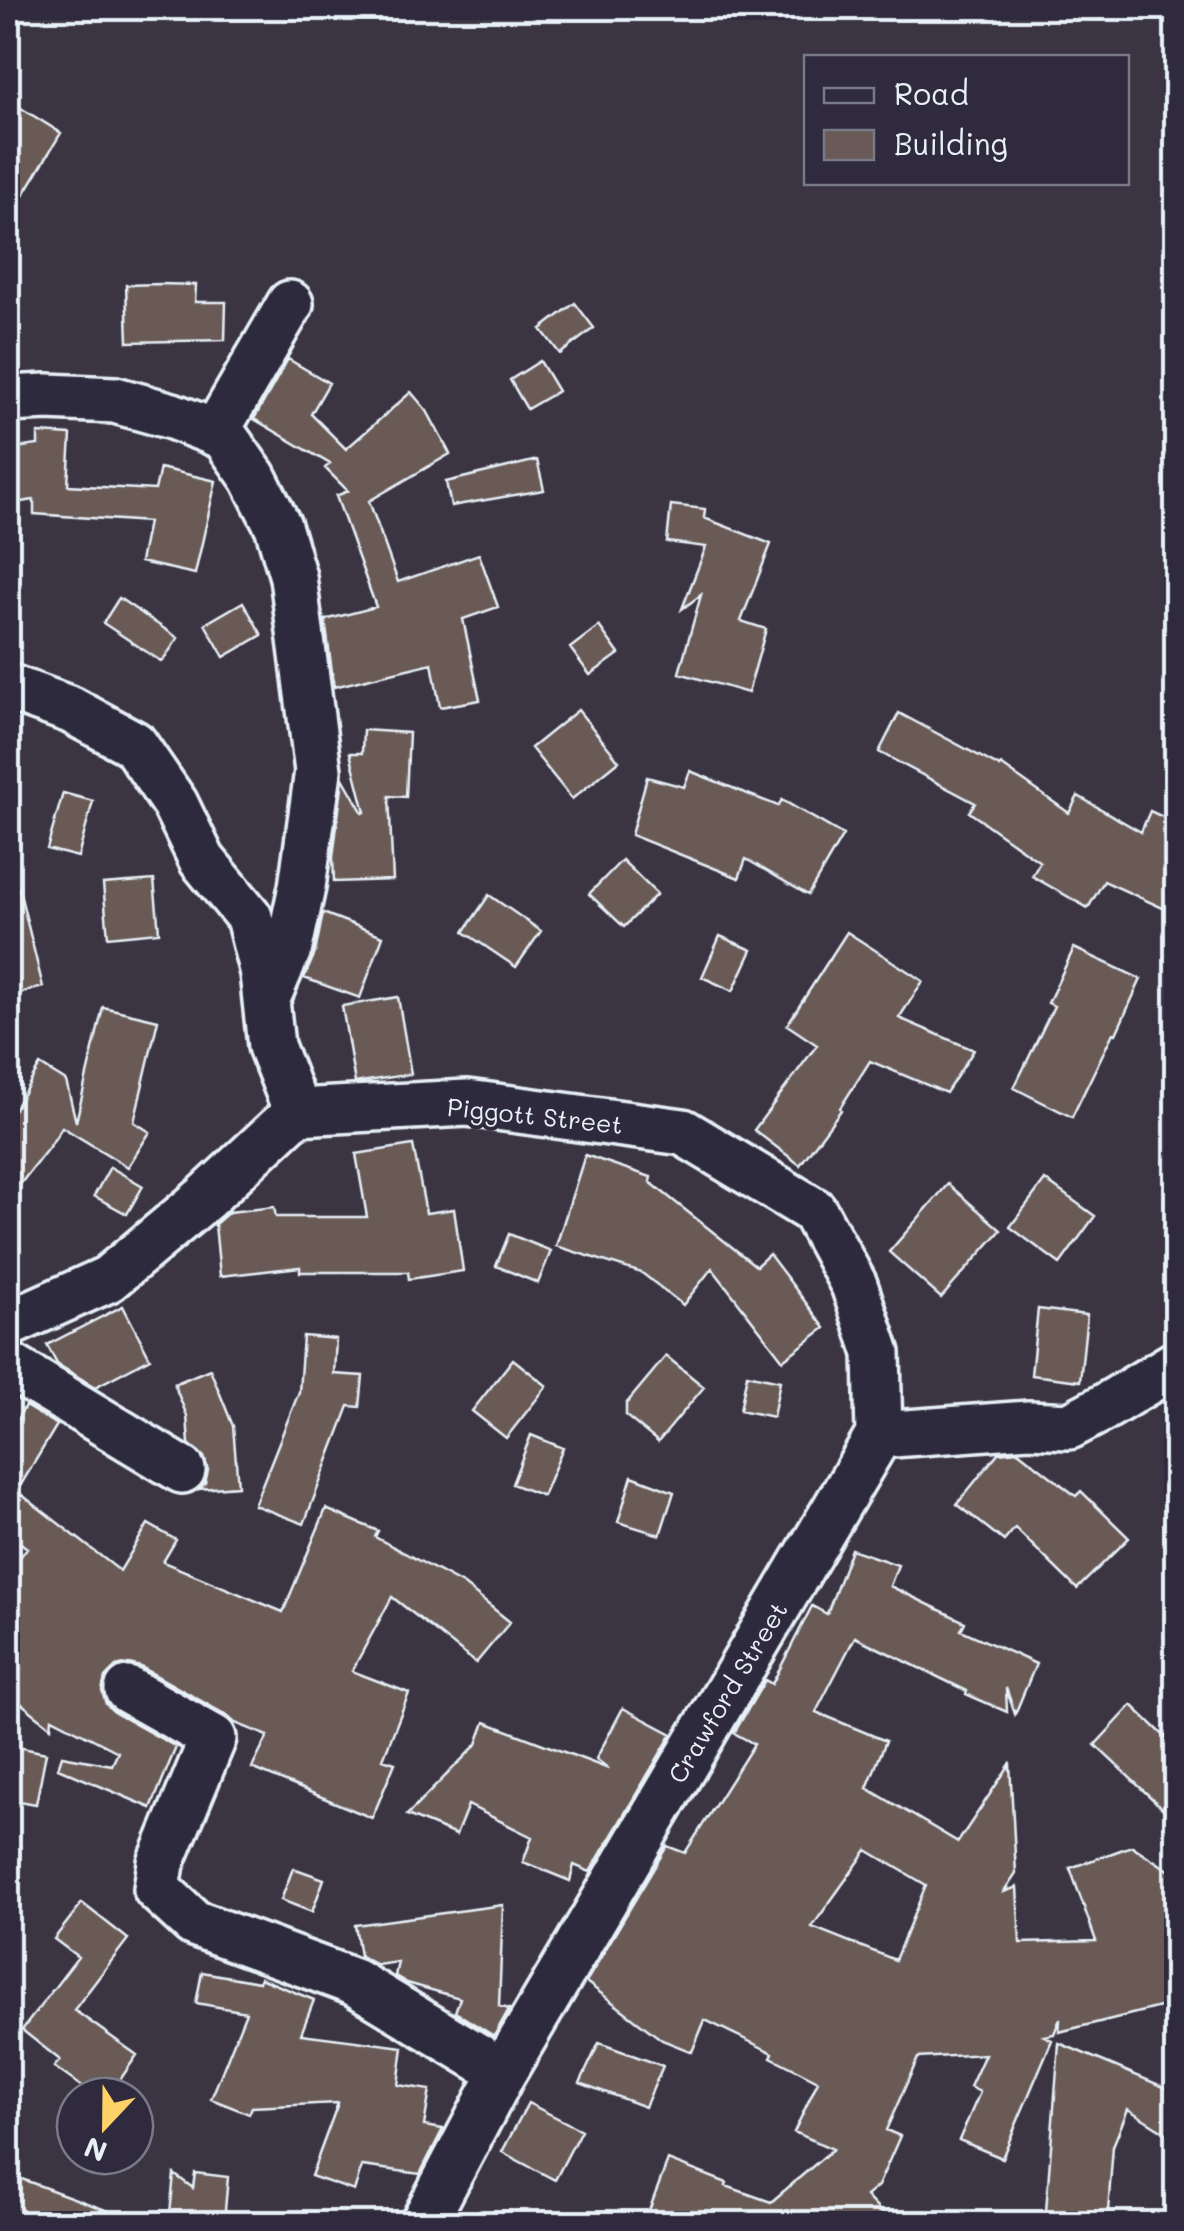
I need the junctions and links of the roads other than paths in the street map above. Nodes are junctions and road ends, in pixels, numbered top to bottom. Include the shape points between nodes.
1 (290, 304) dead end
2 (8, 400) edge
3 (215, 433) junction
4 (8, 687) edge
5 (266, 1000) junction
6 (297, 1112) junction
7 (8, 1324) edge
8 (8, 1364) edge
9 (1176, 1364) edge
10 (879, 1436) junction
11 (182, 1470) dead end
12 (128, 1690) dead end
13 (502, 2072) junction
14 (422, 2224) edge

1 - 3 street
2 - 3 street via 115,400
3 - 5 street via 254,477 294,578 318,772 289,947
4 - 5 street via 71,710 134,744 175,804 202,860 249,917
5 - 6 street via 271,1046
6 - 7 street via 108,1279
6 - 10 street, Piggott Street via 467,1103 683,1132 814,1211 854,1285 877,1353
8 - 11 street
9 - 10 street via 1069,1426
10 - 13 street, Crawford Street
12 - 13 street via 213,1738 162,1863 158,1889 194,1923 354,1982
13 - 14 street, Crawford Street

